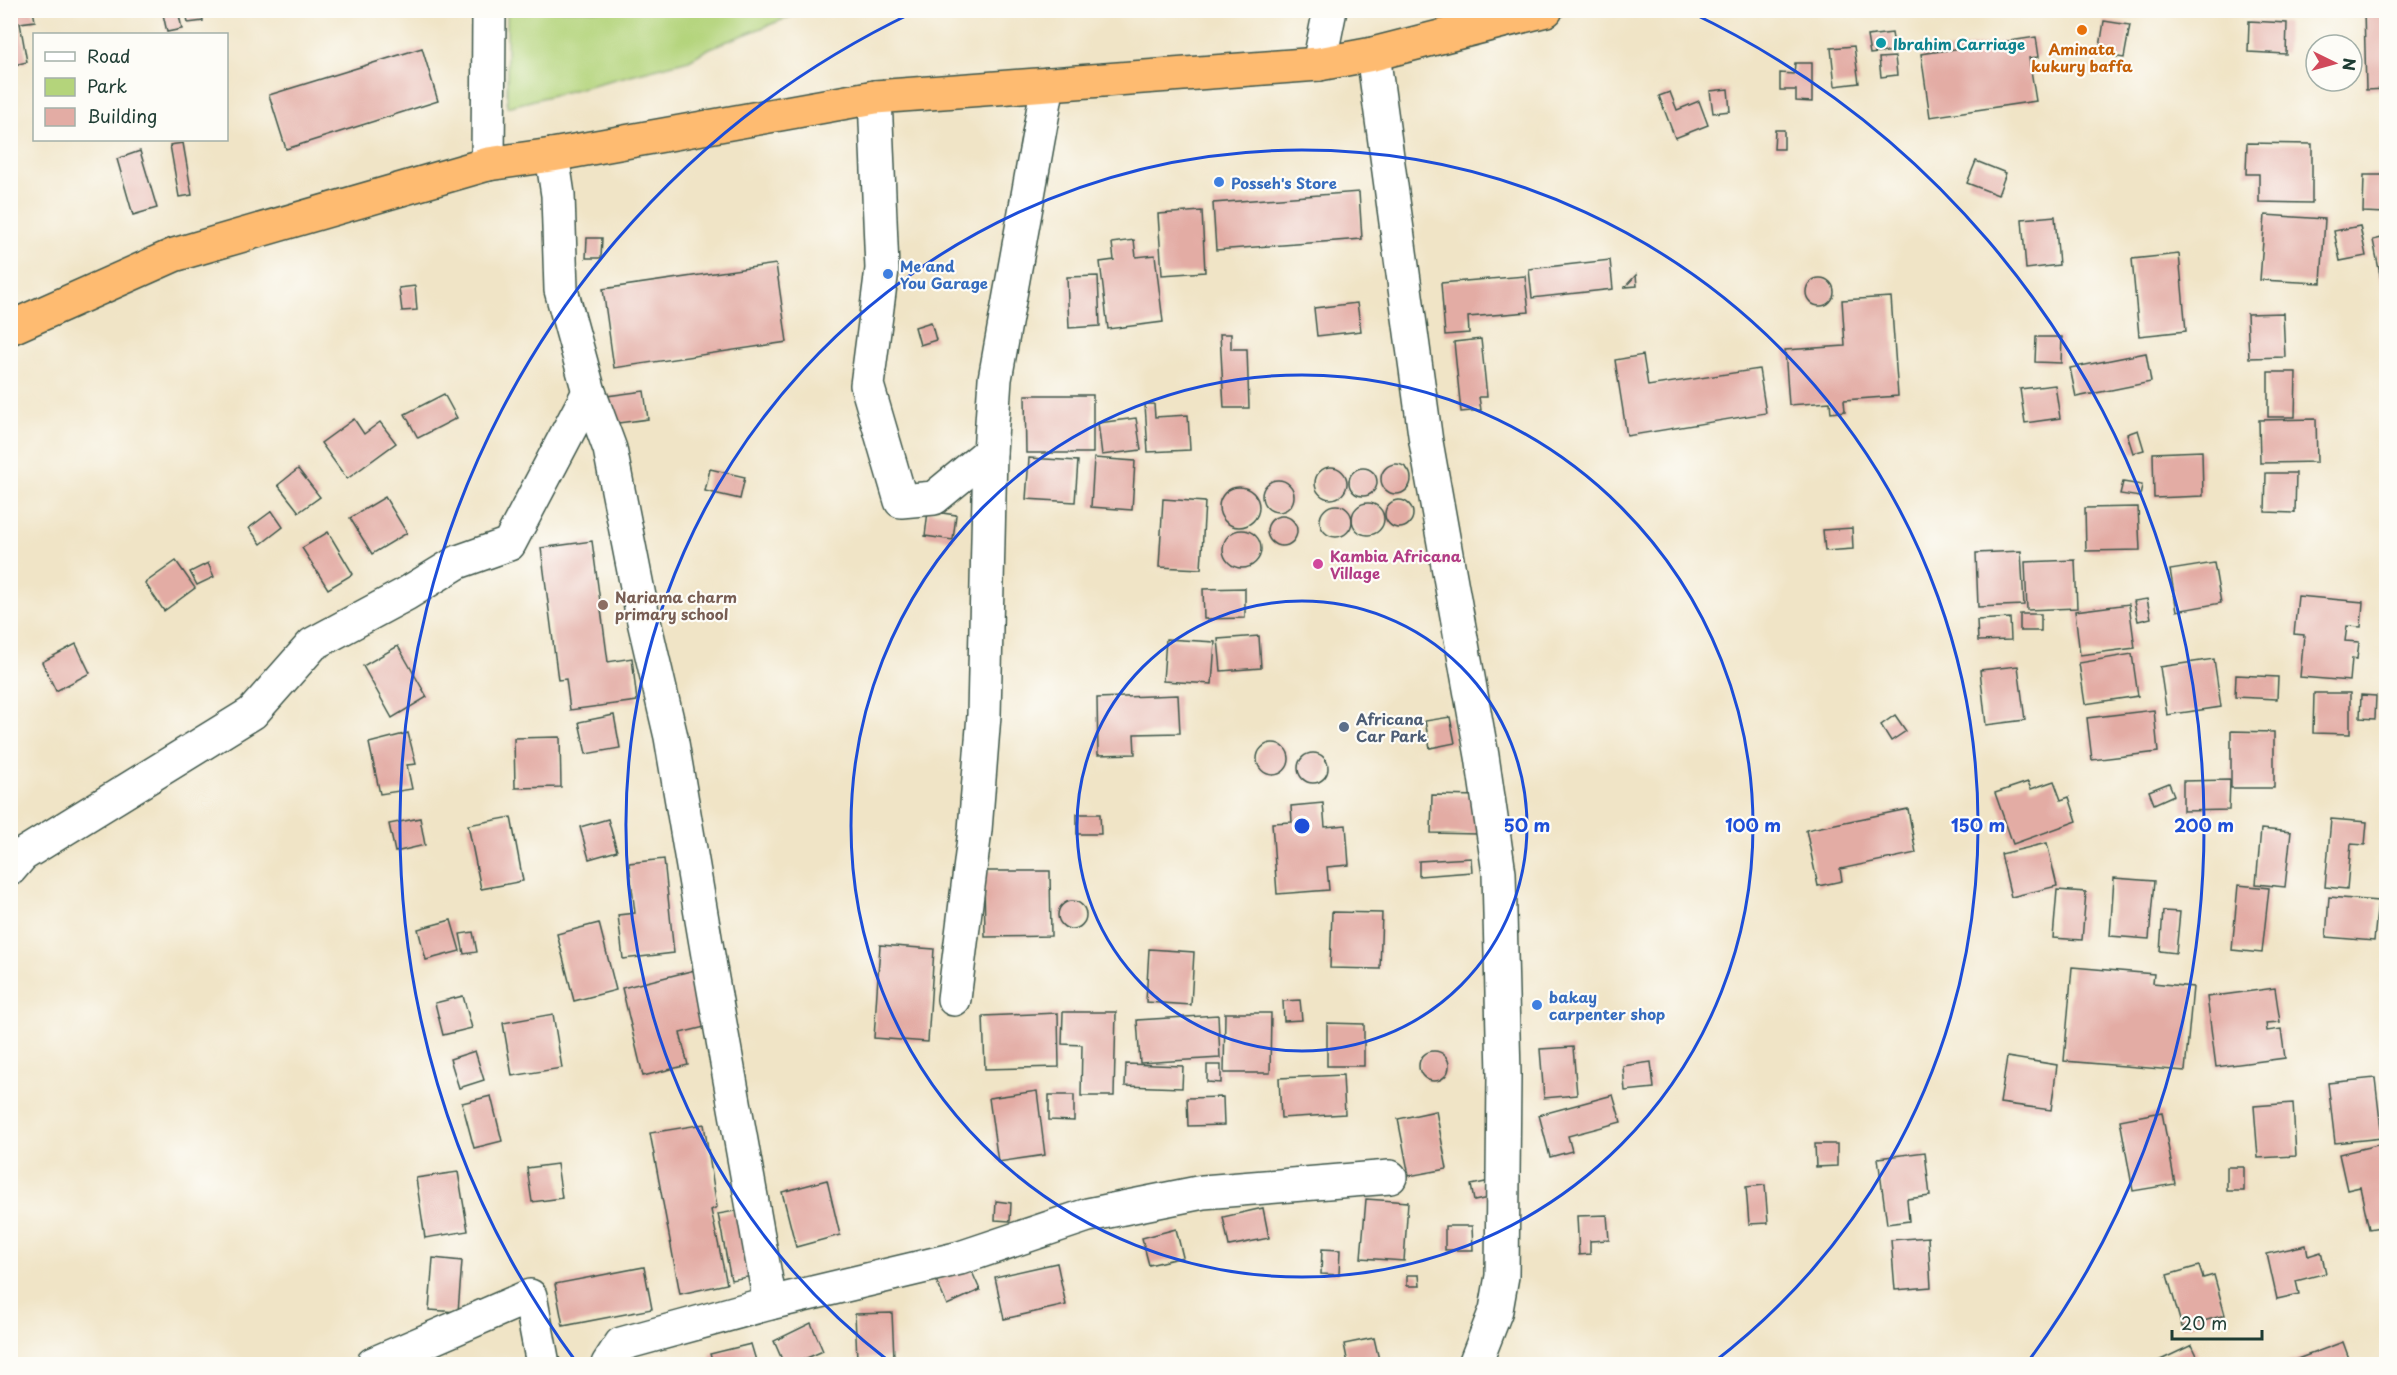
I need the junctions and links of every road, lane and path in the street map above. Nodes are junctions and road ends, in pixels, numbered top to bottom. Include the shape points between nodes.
1 (489, 10) edge
2 (1330, 10) edge
3 (1546, 10) edge
4 (1373, 54) junction
5 (1319, 64) junction
6 (1048, 84) junction
7 (875, 97) junction
8 (552, 154) junction
9 (488, 164) junction
10 (10, 328) edge
11 (589, 392) junction
12 (990, 452) junction
13 (10, 869) edge
14 (954, 999) dead end
15 (1390, 1177) dead end
16 (770, 1303) junction
17 (373, 1365) edge
18 (543, 1365) edge
19 (608, 1365) edge
20 (1475, 1365) edge

1 - 9 street
2 - 5 street
3 - 4 highway
4 - 5 highway
4 - 20 street via 1426,442 1499,873 1504,1075 1502,1276 1496,1310
5 - 6 highway
6 - 7 highway
6 - 12 street via 995,379
7 - 8 highway
7 - 12 street via 882,269 867,385 901,501 934,498
8 - 9 highway
8 - 11 street via 558,195 561,290
9 - 10 highway via 174,255
11 - 13 street via 509,544 458,562 313,644 252,713 22,855
11 - 16 street via 610,449 671,736
12 - 14 street via 984,715 975,830
15 - 16 street via 1203,1192 1100,1213 960,1258
16 - 19 street via 621,1344
17 - 18 street via 530,1296

